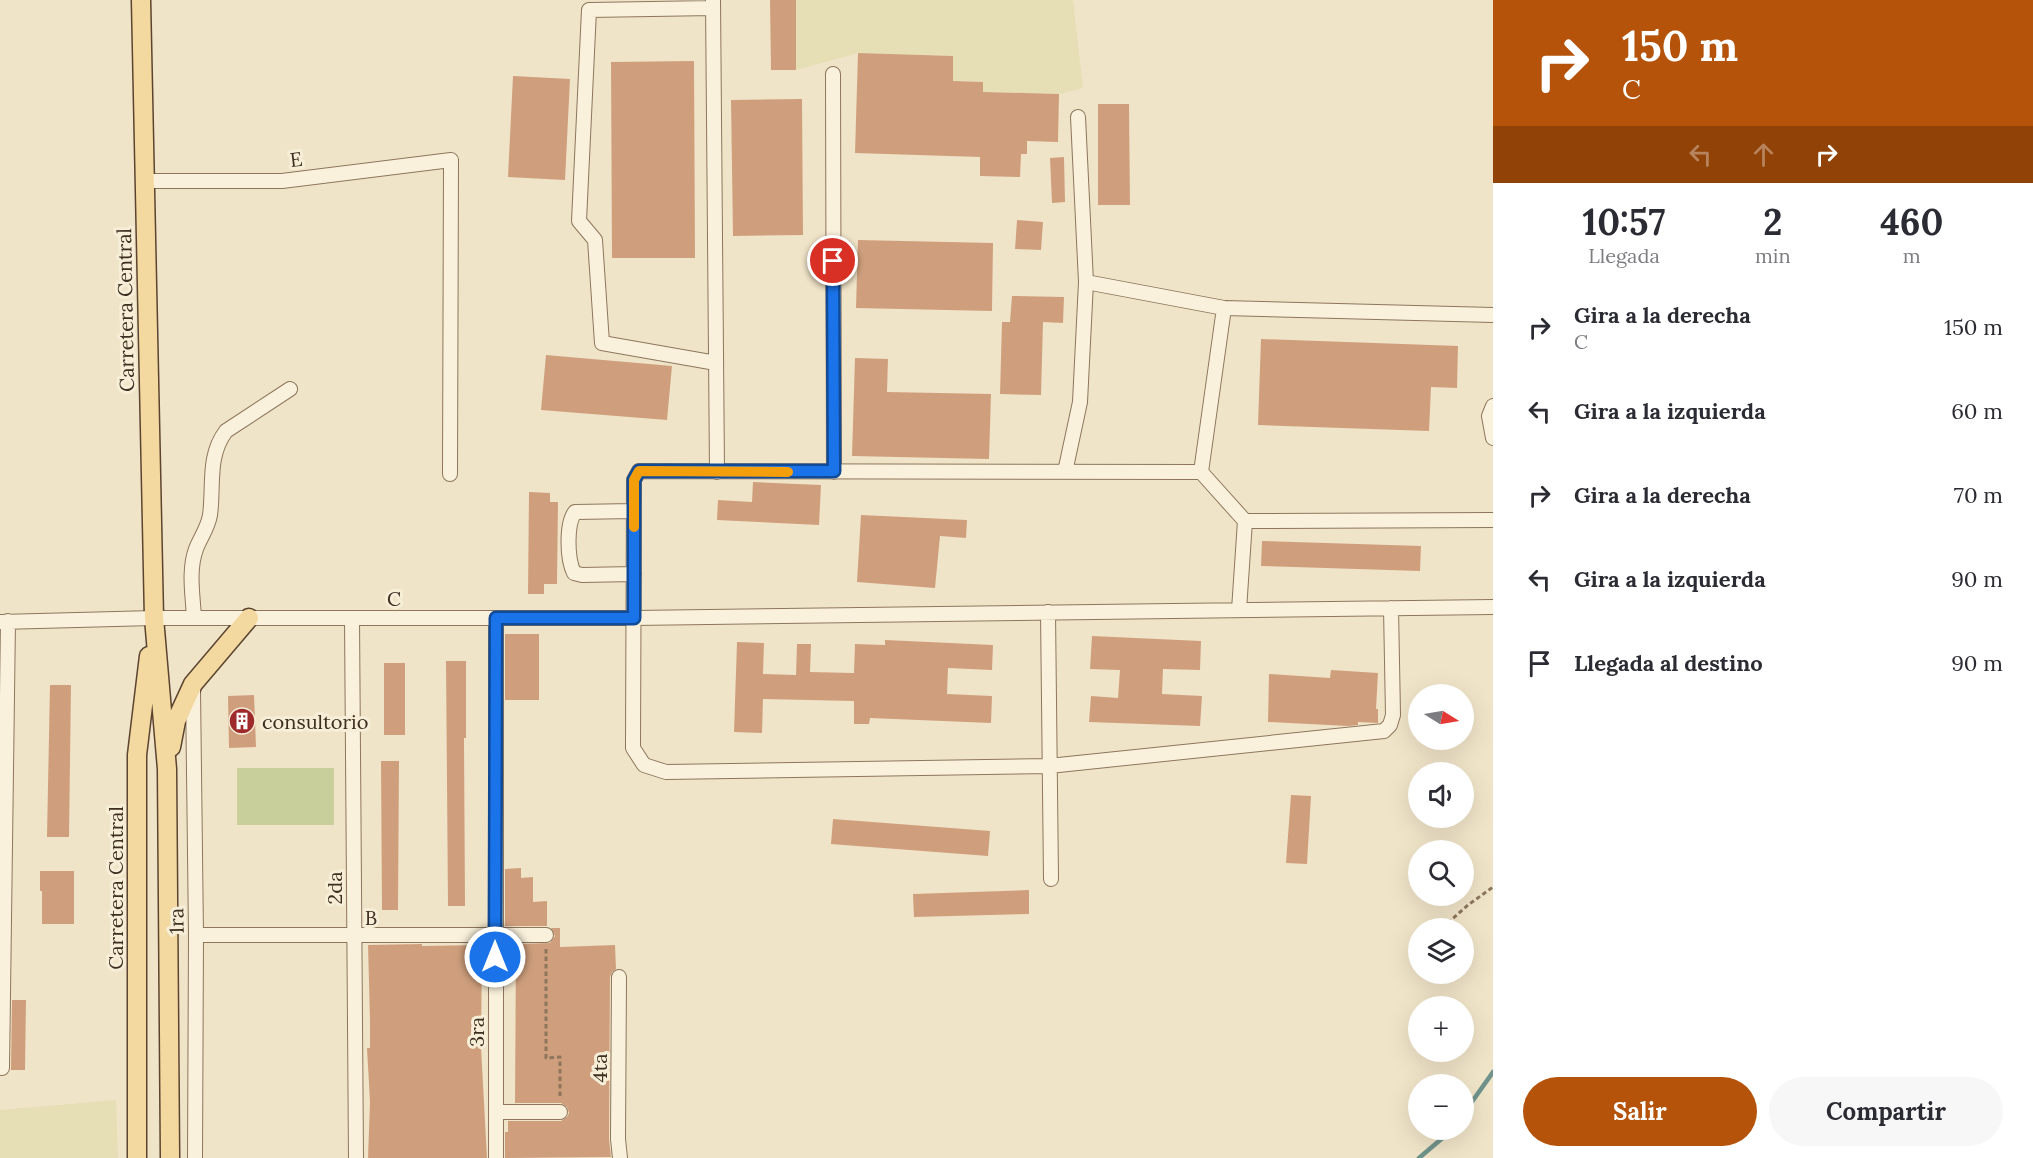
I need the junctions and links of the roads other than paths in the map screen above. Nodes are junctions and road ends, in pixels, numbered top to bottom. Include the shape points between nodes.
1 (141, 0) edge
2 (713, 4) edge
3 (833, 74) dead end
4 (1078, 117) dead end
5 (145, 181) junction
6 (1086, 282) junction
7 (1224, 308) junction
8 (1493, 315) edge
9 (716, 363) junction
10 (290, 389) dead end
11 (1493, 406) edge
12 (1493, 438) edge
13 (834, 471) junction
14 (717, 472) junction
15 (1065, 472) junction
16 (1201, 472) junction
17 (450, 474) dead end
18 (634, 511) junction
19 (1245, 520) junction
20 (1493, 520) edge
21 (634, 574) junction
22 (1493, 607) edge
23 (1391, 608) junction
24 (1239, 610) junction
25 (1048, 612) junction
26 (154, 618) junction
27 (194, 618) junction
28 (249, 618) junction
29 (352, 618) junction
30 (496, 618) junction
31 (634, 618) junction
32 (4, 622) edge
33 (193, 684) junction
34 (1050, 766) junction
35 (167, 769) junction
36 (1051, 879) dead end
37 (196, 935) junction
38 (495, 935) junction
39 (546, 935) road end
40 (354, 936) junction
41 (619, 977) dead end
42 (2, 989) edge
43 (2, 1068) dead end
44 (496, 1112) junction
45 (560, 1112) road end
46 (137, 1158) edge
47 (170, 1158) edge
48 (195, 1158) edge
49 (356, 1158) edge
50 (496, 1158) edge
51 (620, 1158) edge

1 - 5 main road, Carretera Central
2 - 9 street
2 - 9 street via 589,10 579,221 596,240 602,343
3 - 13 street
4 - 6 street
5 - 17 street, E via 282,181 451,160
5 - 26 main road, Carretera Central
6 - 7 street
6 - 15 street via 1080,402
7 - 8 street
7 - 16 street
9 - 14 street
10 - 27 street via 226,431 218,441 210,518 195,550 191,573
11 - 12 street via 1489,416
13 - 14 street
13 - 15 street
14 - 18 street via 639,471 634,480
15 - 16 street
16 - 19 street
18 - 21 street
18 - 21 street via 575,512 569,524 570,566 574,573
19 - 20 street
19 - 24 street
21 - 31 street
22 - 23 street, C
23 - 24 street, C
23 - 34 street via 1393,715 1384,731
24 - 25 street, C
25 - 31 street, C
25 - 34 street
26 - 27 street, C
26 - 32 street, C
26 - 35 main road, Carretera Central
26 - 46 main road, Carretera Central via 137,755
27 - 28 street, C
28 - 29 street, C
28 - 33 main road
29 - 30 street, C
29 - 40 street, 2da
30 - 31 street, C
30 - 38 street, 3ra
31 - 34 street via 633,748 644,765 666,772
32 - 42 street
33 - 35 main road via 176,721
33 - 37 street, 1ra
34 - 36 street
35 - 47 main road, Carretera Central
37 - 40 street, B
37 - 48 street, 1ra
38 - 39 street, B
38 - 40 street, B
38 - 44 street, 3ra
40 - 49 street, 2da
41 - 51 street, 4ta
42 - 43 street
44 - 45 street
44 - 50 street, 3ra

